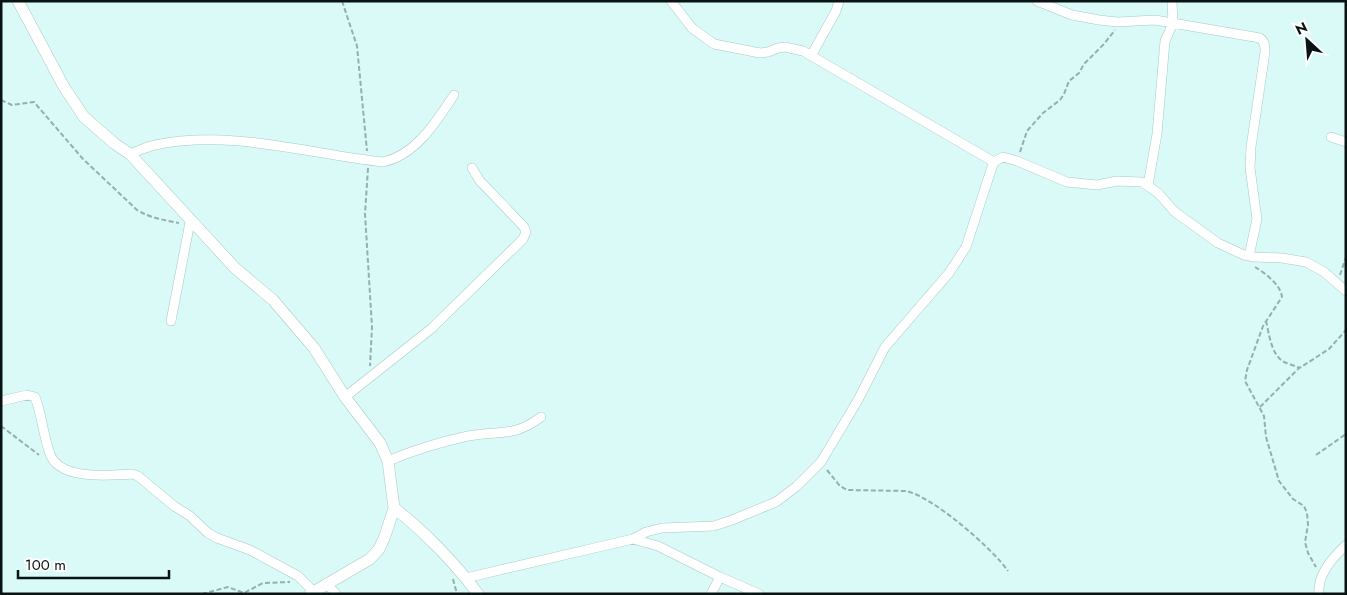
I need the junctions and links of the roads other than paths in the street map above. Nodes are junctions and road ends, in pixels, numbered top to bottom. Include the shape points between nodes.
1 (18, 1) edge
2 (671, 1) edge
3 (839, 1) edge
4 (1037, 1) edge
5 (1172, 1) edge
6 (1173, 23) junction
7 (811, 56) junction
8 (454, 95) dead end
9 (1331, 137) dead end
10 (1346, 142) edge
11 (130, 154) junction
12 (994, 162) junction
13 (472, 168) dead end
14 (1148, 185) junction
15 (190, 223) junction
16 (1251, 261) junction
17 (1346, 292) edge
18 (170, 321) dead end
19 (346, 397) junction
20 (1, 401) edge
21 (541, 417) dead end
22 (388, 461) junction
23 (394, 508) junction
24 (633, 539) junction
25 (1346, 545) edge
26 (720, 577) junction
27 (466, 578) junction
28 (326, 583) junction
29 (309, 589) edge
30 (336, 594) edge
31 (478, 594) edge
32 (711, 594) edge
33 (759, 594) edge
34 (1319, 594) edge

1 - 11 street via 60,80 84,117
2 - 7 street via 692,28 714,44 764,53 786,47
3 - 7 street
4 - 6 street via 1072,15 1117,22 1155,20
5 - 6 street
6 - 14 street via 1165,41 1157,134
6 - 16 street via 1260,38 1265,44 1251,147 1250,168 1257,219
7 - 12 street
8 - 11 street via 413,148 394,160 368,161 248,142 205,139 154,145
9 - 10 street
11 - 15 street
12 - 14 street via 1003,157 1067,182 1097,185 1128,181
12 - 24 street via 966,247 949,273 885,347 821,462 776,502 756,512 714,526 662,528
13 - 19 street via 526,232 432,328
14 - 16 street via 1175,212 1203,233
15 - 18 street
15 - 19 street via 272,300 314,348
16 - 17 street via 1282,258 1306,262
19 - 22 street via 380,443
20 - 29 street via 27,395 35,397 50,456 58,465 84,474 138,476 208,533 250,550 298,576
21 - 22 street via 516,431 445,441
22 - 23 street
23 - 27 street via 417,526
23 - 28 street via 385,536 374,555
24 - 26 street via 658,546
24 - 27 street
25 - 34 street via 1324,570
26 - 32 street
26 - 33 street
27 - 31 street
28 - 29 street
28 - 30 street

